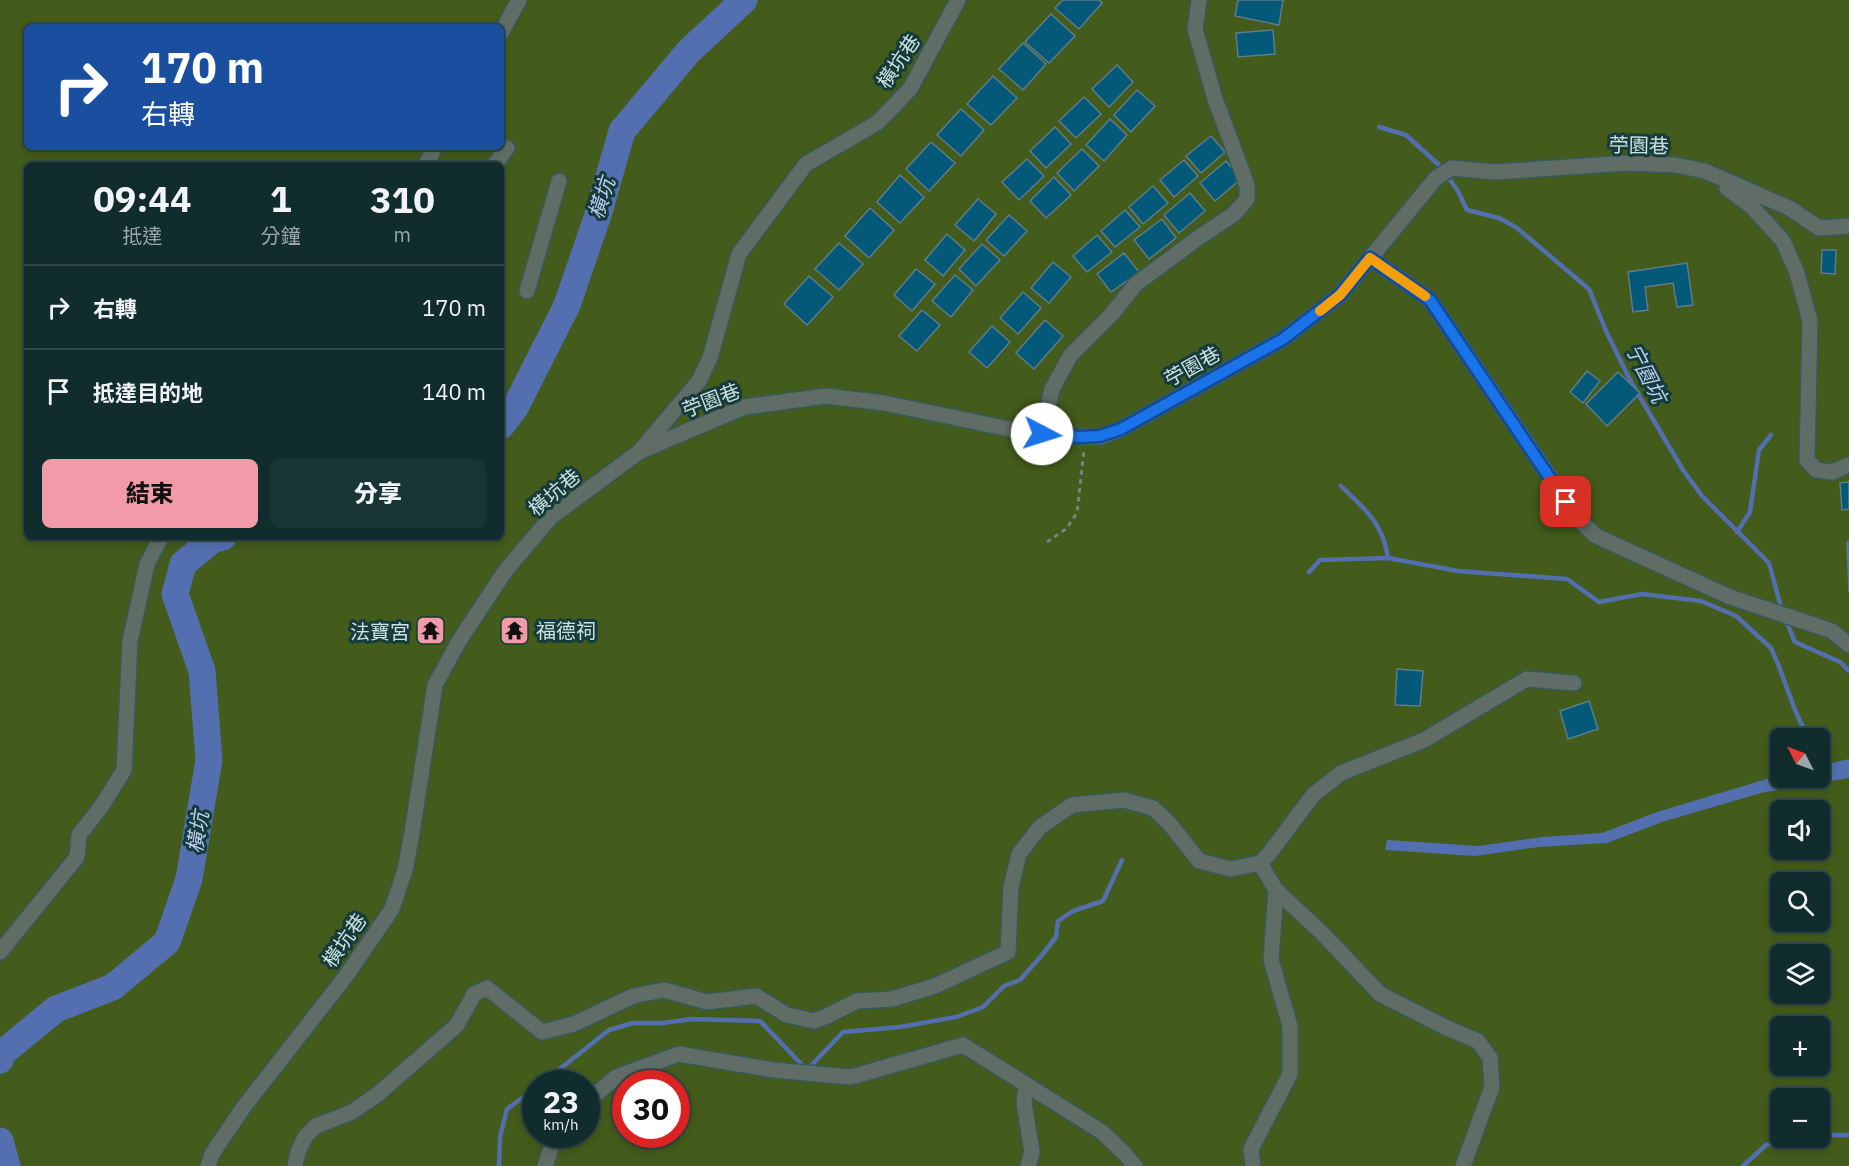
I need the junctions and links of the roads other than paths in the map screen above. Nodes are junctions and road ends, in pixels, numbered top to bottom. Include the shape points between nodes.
1 (519, 0) edge
2 (958, 0) edge
3 (1199, 0) edge
4 (504, 28) edge
5 (507, 148) dead end
6 (496, 162) edge
7 (1706, 171) junction
8 (559, 181) dead end
9 (1849, 226) edge
10 (1370, 258) junction
11 (527, 291) dead end
12 (1042, 434) junction
13 (639, 452) junction
14 (1849, 465) edge
15 (159, 540) edge
16 (1849, 645) edge
17 (1574, 683) dead end
18 (1260, 863) junction
19 (1276, 890) junction
20 (0, 952) edge
21 (1026, 1084) junction
22 (600, 1091) edge
23 (551, 1148) edge
24 (208, 1166) edge
25 (295, 1166) edge
26 (545, 1166) edge
27 (1028, 1166) edge
28 (1135, 1166) edge
29 (1253, 1166) edge
30 (1463, 1166) edge

1 - 4 street
2 - 13 street, 橫坑巷 via 910,89 877,123 806,164 745,245 699,381
3 - 12 street via 1195,29 1244,179 1246,199 1234,214 1136,284 1070,356 1052,389
5 - 6 street
7 - 9 street, 苧園巷 via 1791,209 1819,228
7 - 10 street, 苧園巷 via 1628,163 1496,172 1452,168 1436,178
7 - 14 street, 苧園巷 via 1752,207 1783,241 1797,273 1810,321 1807,460 1816,471 1832,472
8 - 11 street
10 - 12 street, 苧園巷 via 1340,295 1283,339 1121,429 1085,437
10 - 16 street via 1430,300 1579,520 1596,536 1730,597 1832,631
12 - 13 street, 苧園巷 via 884,403 826,396 744,407
13 - 24 street, 橫坑巷 via 551,517 506,570 459,641 435,685 405,870 392,909 346,976 243,1108
15 - 20 street via 147,564 130,641 124,770 79,835 77,857
17 - 18 street via 1527,679 1424,740 1341,773 1313,795
18 - 19 street
18 - 25 street via 1231,869 1199,861 1153,808 1124,800 1072,805 1040,827 1019,854 1011,887 1008,952 935,986 892,999 857,1001 814,1021 787,1015 756,996 707,1002 664,990 633,996 574,1024 542,1032 487,988 474,994 457,1025 378,1094 352,1112 316,1126 305,1137
19 - 29 street via 1271,960 1290,1026 1290,1074 1251,1149
19 - 30 street via 1380,994 1478,1041 1490,1058 1492,1088
21 - 22 street via 963,1045 851,1077 773,1070 679,1054 616,1077
21 - 27 street via 1024,1103 1032,1152
21 - 28 street via 1102,1132
23 - 26 street

